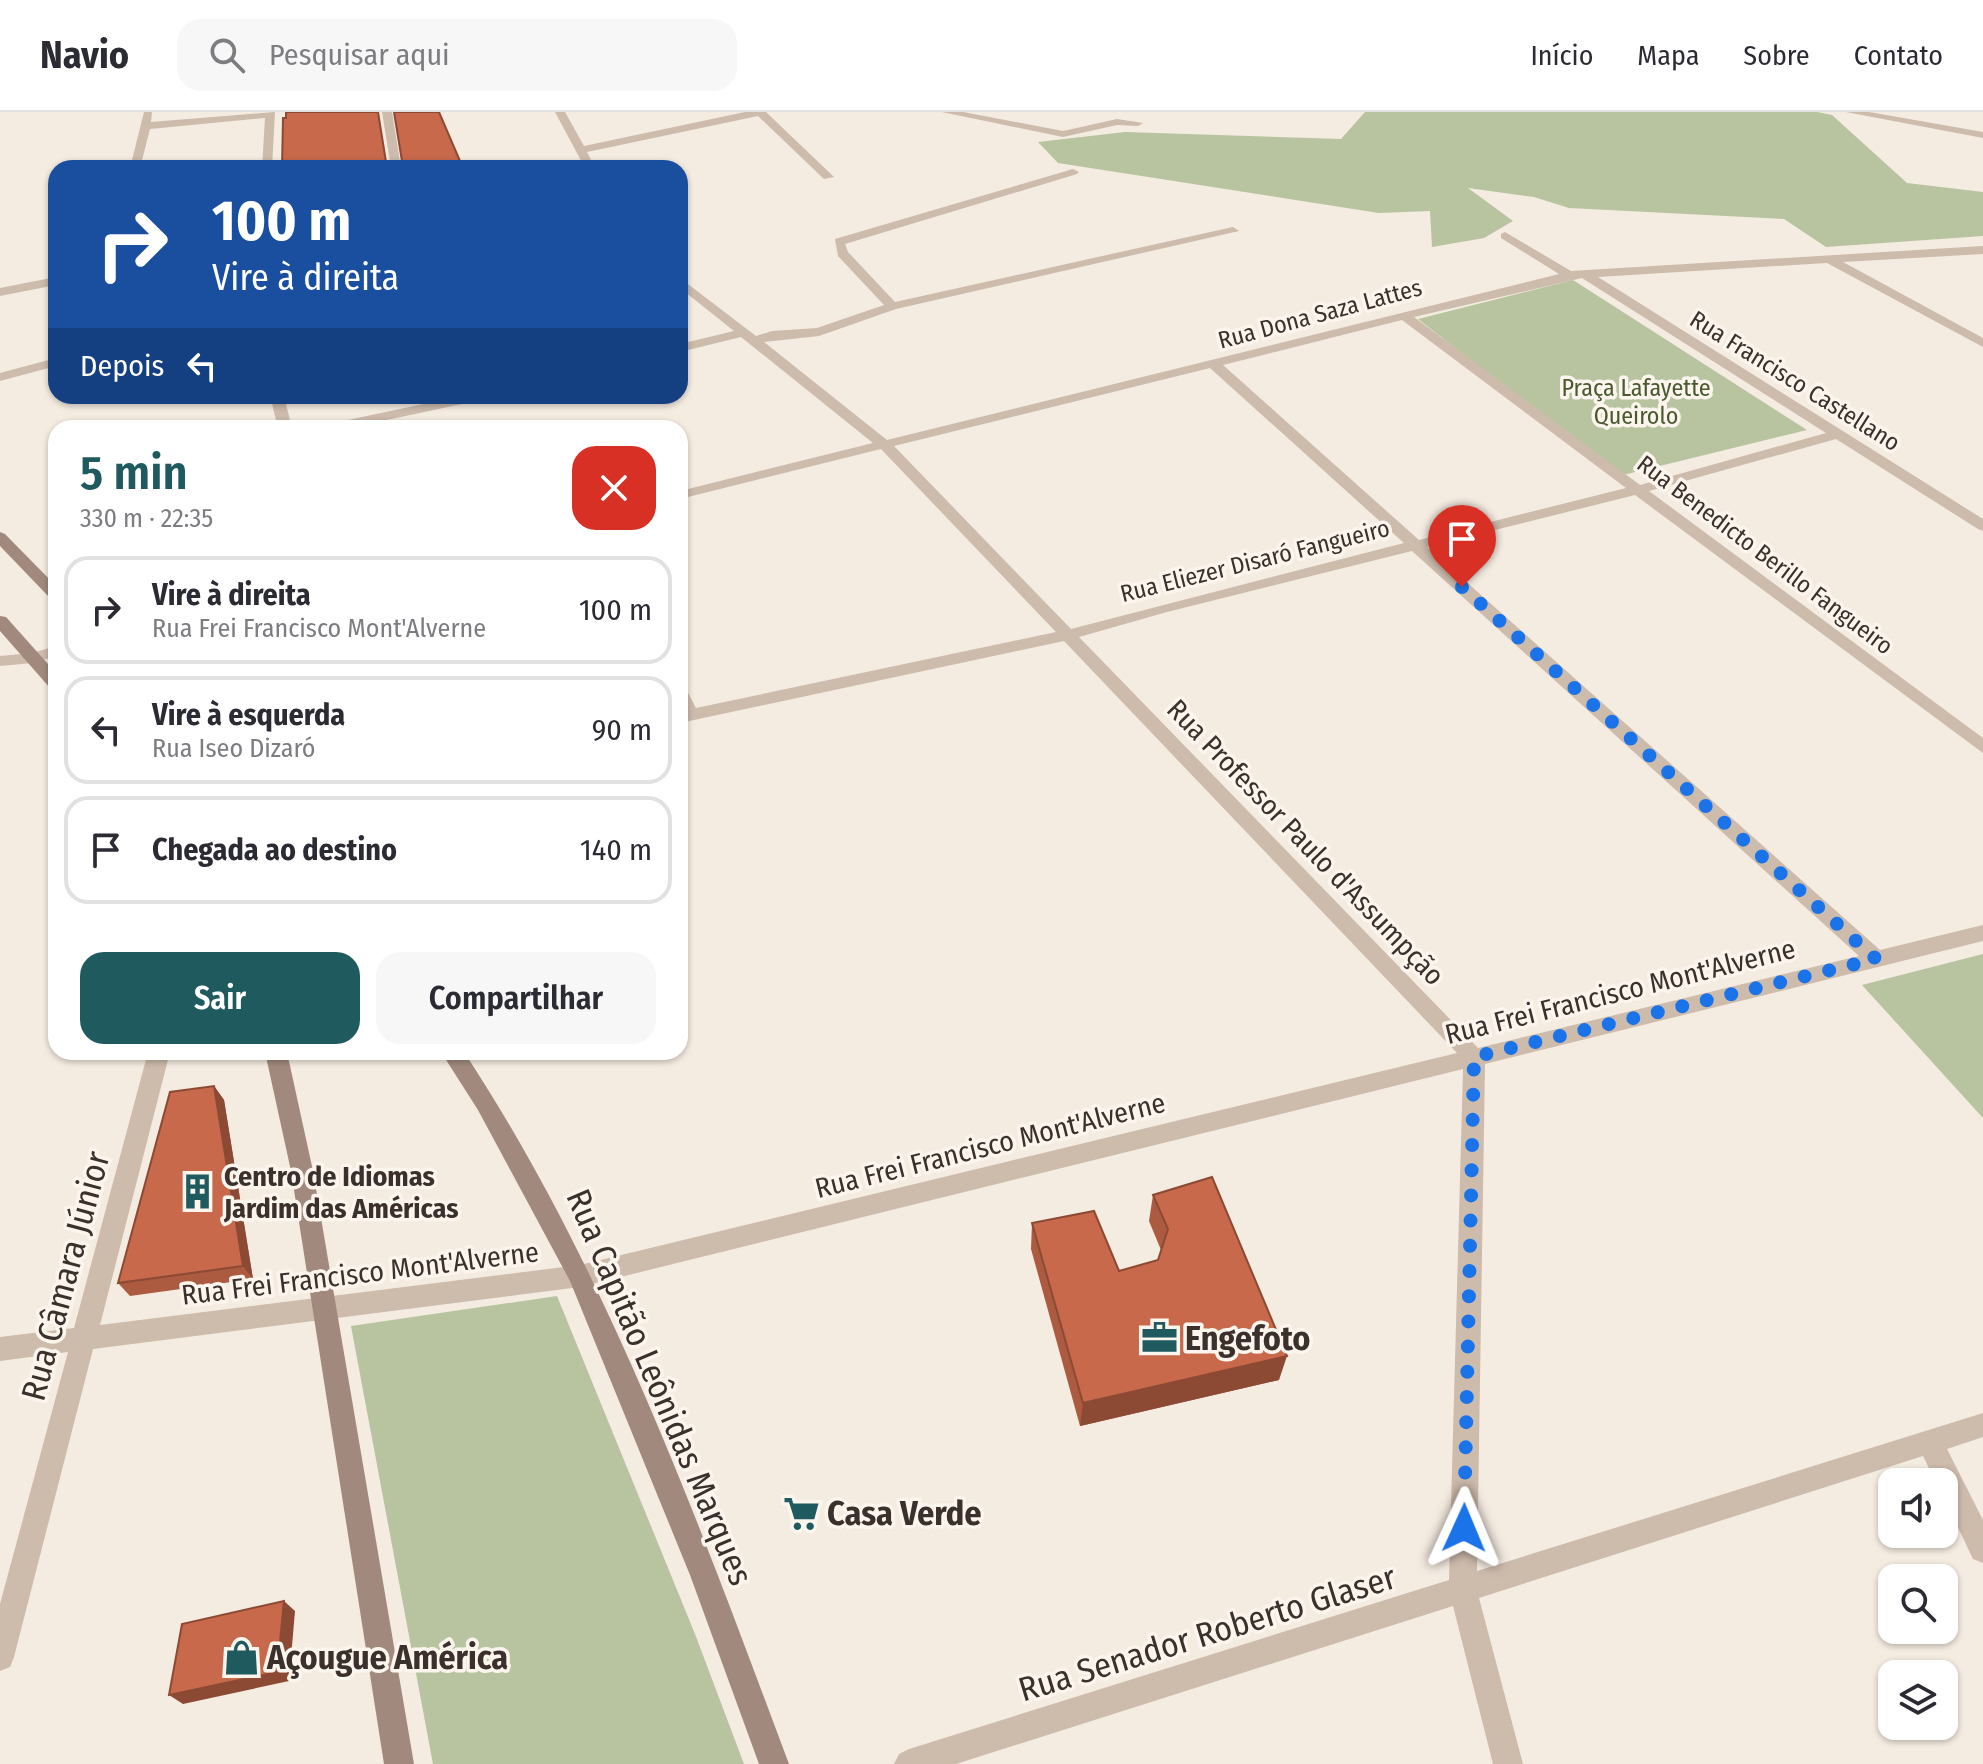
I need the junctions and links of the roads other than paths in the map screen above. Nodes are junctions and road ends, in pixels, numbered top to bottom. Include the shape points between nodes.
1 (149, 112) edge
2 (387, 112) edge
3 (560, 112) edge
4 (760, 112) edge
5 (947, 112) edge
6 (1851, 112) edge
7 (270, 113) edge
8 (1138, 123) dead end
9 (144, 126) junction
10 (1983, 135) edge
11 (581, 150) junction
12 (137, 160) edge
13 (267, 160) edge
14 (395, 160) edge
15 (586, 160) edge
16 (1073, 172) dead end
17 (828, 177) dead end
18 (1233, 231) dead end
19 (1505, 236) dead end
20 (1983, 250) edge
21 (1830, 260) junction
22 (1576, 274) junction
23 (48, 283) edge
24 (688, 288) edge
25 (0, 292) edge
26 (892, 306) junction
27 (1403, 315) junction
28 (749, 337) junction
29 (1983, 343) edge
30 (688, 347) edge
31 (48, 364) edge
32 (1214, 364) junction
33 (0, 377) edge
34 (443, 404) edge
35 (367, 420) edge
36 (1838, 434) junction
37 (885, 445) junction
38 (1637, 490) junction
39 (688, 493) edge
40 (1983, 526) edge
41 (0, 537) edge
42 (1416, 546) junction
43 (48, 587) edge
44 (0, 621) edge
45 (1068, 635) junction
46 (48, 653) edge
47 (33, 658) junction
48 (0, 661) edge
49 (48, 675) edge
50 (688, 716) edge
51 (1983, 747) edge
52 (1983, 933) edge
53 (1876, 959) junction
54 (1474, 1057) junction
55 (157, 1060) edge
56 (278, 1060) edge
57 (457, 1060) edge
58 (580, 1276) junction
59 (325, 1308) junction
60 (84, 1338) junction
61 (0, 1349) edge
62 (1983, 1425) edge
63 (1930, 1442) junction
64 (1983, 1549) edge
65 (1463, 1590) junction
66 (0, 1657) edge
67 (399, 1764) edge
68 (774, 1764) edge
69 (909, 1764) edge
70 (1508, 1764) edge

1 - 9 street
2 - 14 street
3 - 11 street
4 - 11 street
4 - 17 street
5 - 8 street via 1063,134 1117,122
6 - 10 street
7 - 9 street
7 - 13 street
9 - 12 street
11 - 15 street
16 - 26 street via 839,242 842,253
18 - 26 street
19 - 22 street, Rua Francisco Castellano
20 - 21 street, Rua Dona Saza Lattes
21 - 22 street, Rua Dona Saza Lattes
21 - 29 street
22 - 27 street, Rua Dona Saza Lattes
22 - 36 street, Rua Francisco Castellano
23 - 25 street
24 - 28 street, Rua Professor Paulo d'Assumpção
26 - 28 street via 819,332
27 - 32 street, Rua Dona Saza Lattes
27 - 38 street, Rua Benedicto Berillo Fangueiro
28 - 30 street
28 - 37 street, Rua Professor Paulo d'Assumpção
31 - 33 street
32 - 37 street, Rua Dona Saza Lattes
32 - 42 street
34 - 35 street
36 - 38 street, Rua Eliezer Disaró Fangueiro
36 - 40 street, Rua Francisco Castellano
37 - 39 street, Rua Dona Saza Lattes
37 - 45 street, Rua Professor Paulo d'Assumpção
38 - 42 street, Rua Eliezer Disaró Fangueiro
38 - 51 street, Rua Benedicto Berillo Fangueiro
41 - 43 main road
42 - 45 street, Rua Eliezer Disaró Fangueiro
42 - 53 street
44 - 47 main road
45 - 50 street, Rua Eliezer Disaró Fangueiro
45 - 54 street, Rua Professor Paulo d'Assumpção
46 - 47 street
47 - 48 street
47 - 49 main road
52 - 53 street, Rua Frei Francisco Mont'Alverne
53 - 54 street, Rua Frei Francisco Mont'Alverne
54 - 58 street, Rua Frei Francisco Mont'Alverne
54 - 65 street
55 - 60 street, Rua Câmara Júnior
56 - 59 main road
57 - 58 main road, Rua Capitão Leônidas Marques
58 - 59 street, Rua Frei Francisco Mont'Alverne
58 - 68 main road, Rua Capitão Leônidas Marques via 704,1575
59 - 60 street, Rua Frei Francisco Mont'Alverne
59 - 67 main road
60 - 61 street, Rua Frei Francisco Mont'Alverne
60 - 66 street, Rua Câmara Júnior
62 - 63 street, Rua Senador Roberto Glaser
63 - 64 street
63 - 65 street, Rua Senador Roberto Glaser
65 - 69 street, Rua Senador Roberto Glaser
65 - 70 street

